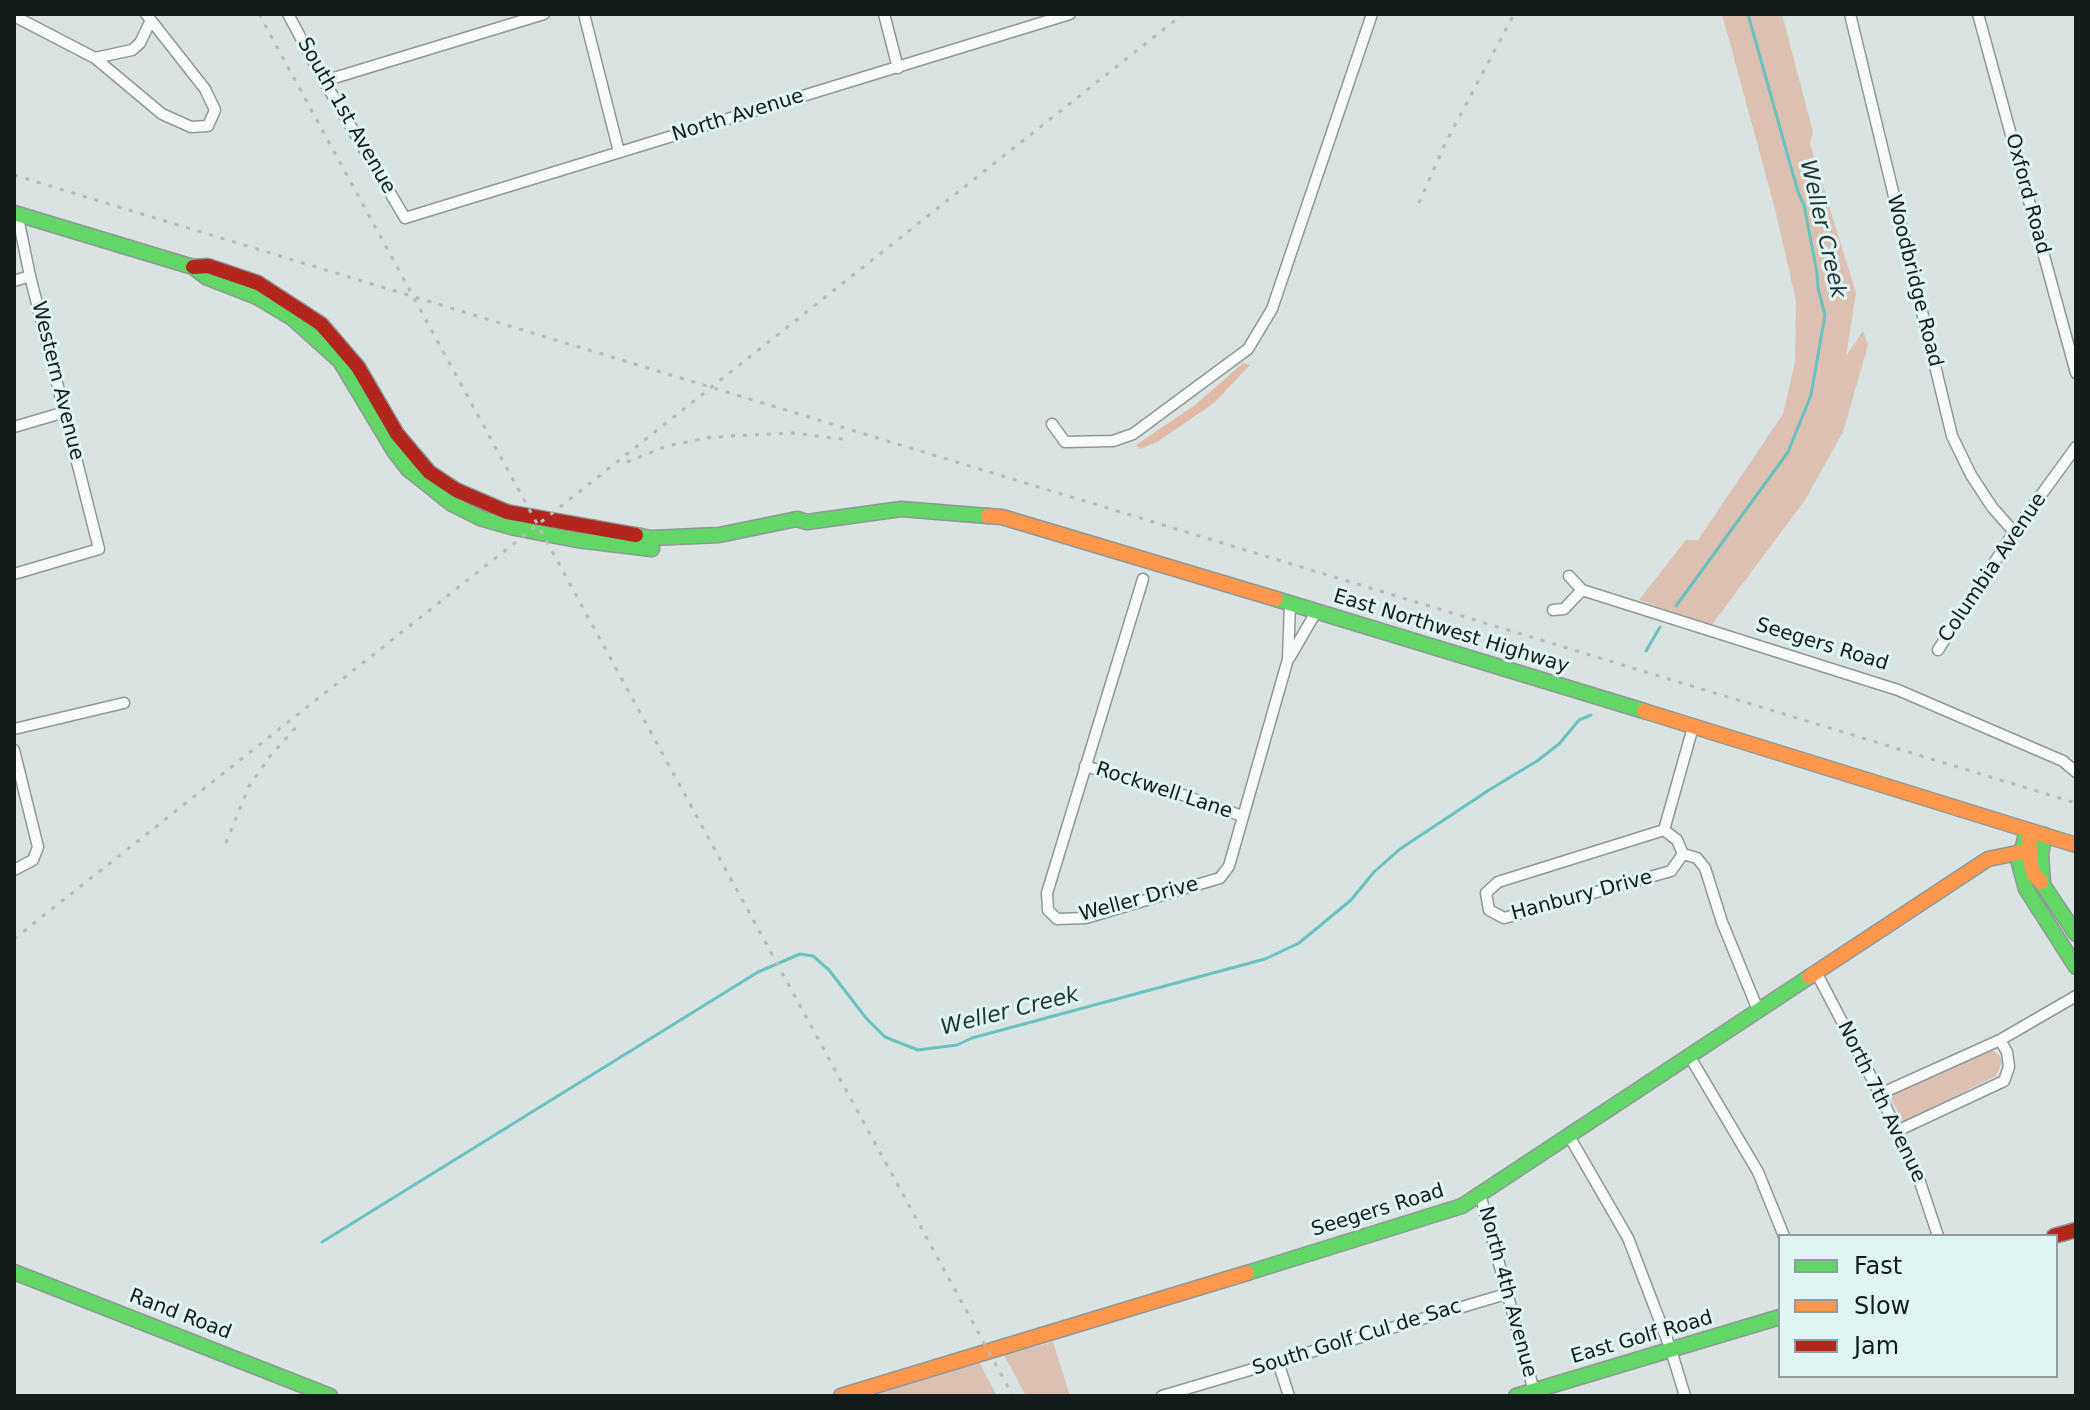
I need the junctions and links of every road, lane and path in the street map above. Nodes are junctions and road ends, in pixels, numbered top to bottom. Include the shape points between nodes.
1 (288, 14) edge
2 (544, 14) edge
3 (584, 14) edge
4 (884, 14) edge
5 (1070, 14) edge
6 (1372, 14) edge
7 (1850, 14) edge
8 (1978, 14) edge
9 (14, 16) edge
10 (148, 18) edge
11 (95, 58) junction
12 (898, 68) junction
13 (324, 81) junction
14 (619, 152) junction
15 (15, 213) edge
16 (405, 218) joint
17 (30, 276) junction
18 (14, 281) edge
19 (2076, 373) edge
20 (65, 412) junction
21 (1052, 424) dead end
22 (14, 427) edge
23 (2076, 447) edge
24 (2014, 532) junction
25 (14, 574) edge
26 (1569, 576) dead end
27 (1143, 579) dead end
28 (1582, 590) junction
29 (1290, 603) junction
30 (1553, 610) dead end
31 (1316, 612) junction
32 (1938, 650) dead end
33 (1288, 659) junction
34 (124, 703) dead end
35 (1693, 727) junction
36 (14, 729) edge
37 (14, 750) edge
38 (1085, 766) junction
39 (2076, 772) edge
40 (1242, 816) junction
41 (1664, 830) junction
42 (2027, 830) junction
43 (2045, 835) junction
44 (2076, 845) edge
45 (2022, 852) junction
46 (1683, 854) junction
47 (1988, 859) junction
48 (14, 870) edge
49 (2021, 871) junction
50 (2043, 885) junction
51 (2076, 934) edge
52 (2076, 967) edge
53 (1816, 972) junction
54 (2076, 996) edge
55 (1758, 1010) junction
56 (2000, 1040) junction
57 (1690, 1057) junction
58 (1880, 1094) junction
59 (1897, 1131) junction
60 (1569, 1136) junction
61 (1480, 1194) junction
62 (1783, 1234) edge
63 (1937, 1234) edge
64 (14, 1272) edge
65 (1506, 1294) junction
66 (1778, 1318) edge
67 (1671, 1350) junction
68 (1278, 1362) junction
69 (1534, 1391) junction
70 (330, 1396) edge
71 (841, 1396) edge
72 (1162, 1396) edge
73 (1289, 1396) edge
74 (1516, 1396) edge
75 (1685, 1396) edge

1 - 13 street, South 1st Avenue
2 - 13 street
3 - 14 street
4 - 12 street
5 - 12 street, North Avenue
6 - 21 street via 1272,309 1248,349 1133,434 1113,441 1065,442
7 - 24 street, Woodbridge Road via 1952,436 1971,475
8 - 19 street, Oxford Road
9 - 11 street
10 - 11 street via 140,43 132,50
10 - 11 street via 205,89 215,110 208,126 191,127 162,114
12 - 14 street, North Avenue
13 - 16 street, South 1st Avenue
14 - 16 street, North Avenue
15 - 17 street, Western Avenue
15 - 29 main road, East Northwest Highway via 193,267 292,318 340,361 408,469 452,504 480,518 565,538 652,549 720,545 798,530 807,522 901,509 1002,517
17 - 18 street
17 - 20 street, Western Avenue
20 - 22 street
20 - 25 street, Western Avenue via 99,549
23 - 24 street, Columbia Avenue
24 - 32 street, Columbia Avenue
26 - 28 street
27 - 38 street
28 - 30 street via 1564,609
28 - 39 street, Seegers Road via 1898,690 2063,761
29 - 31 main road, East Northwest Highway
29 - 33 street
31 - 33 street
31 - 35 main road, East Northwest Highway
33 - 40 street
34 - 36 street
35 - 41 street
35 - 42 main road, East Northwest Highway
37 - 48 street via 38,847 33,860
38 - 40 street, Rockwell Lane
38 - 40 street, Weller Drive via 1047,893 1048,910 1057,919 1086,918 1220,878 1229,866
41 - 46 street
41 - 46 street, Hanbury Drive via 1498,882 1486,893 1489,910 1504,918 1671,871
42 - 43 main road, East Northwest Highway
42 - 45 main road
42 - 50 main road via 2031,865
43 - 44 main road, East Northwest Highway
43 - 50 main road
45 - 47 main road, Seegers Road
45 - 49 main road
46 - 55 street via 1697,858 1705,868
47 - 49 main road
47 - 53 main road, Seegers Road
49 - 52 main road via 2026,889
50 - 51 main road
53 - 55 main road, Seegers Road
53 - 58 street, North 7th Avenue
54 - 56 street
55 - 57 main road, Seegers Road
56 - 58 street
56 - 59 street via 2009,1067 2004,1081
57 - 60 main road, Seegers Road
57 - 62 street via 1758,1172
58 - 59 street, North 7th Avenue
59 - 63 street, North 7th Avenue
60 - 61 main road, Seegers Road
60 - 67 street via 1628,1238
61 - 65 street, North 4th Avenue
61 - 71 main road, Seegers Road via 1420,1221
64 - 70 main road, Rand Road
65 - 68 street, South Golf Cul de Sac
65 - 69 street, North 4th Avenue
66 - 67 main road, East Golf Road
67 - 69 main road, East Golf Road
67 - 75 street
68 - 72 street, South Golf Cul de Sac
68 - 73 street
69 - 74 main road, East Golf Road

